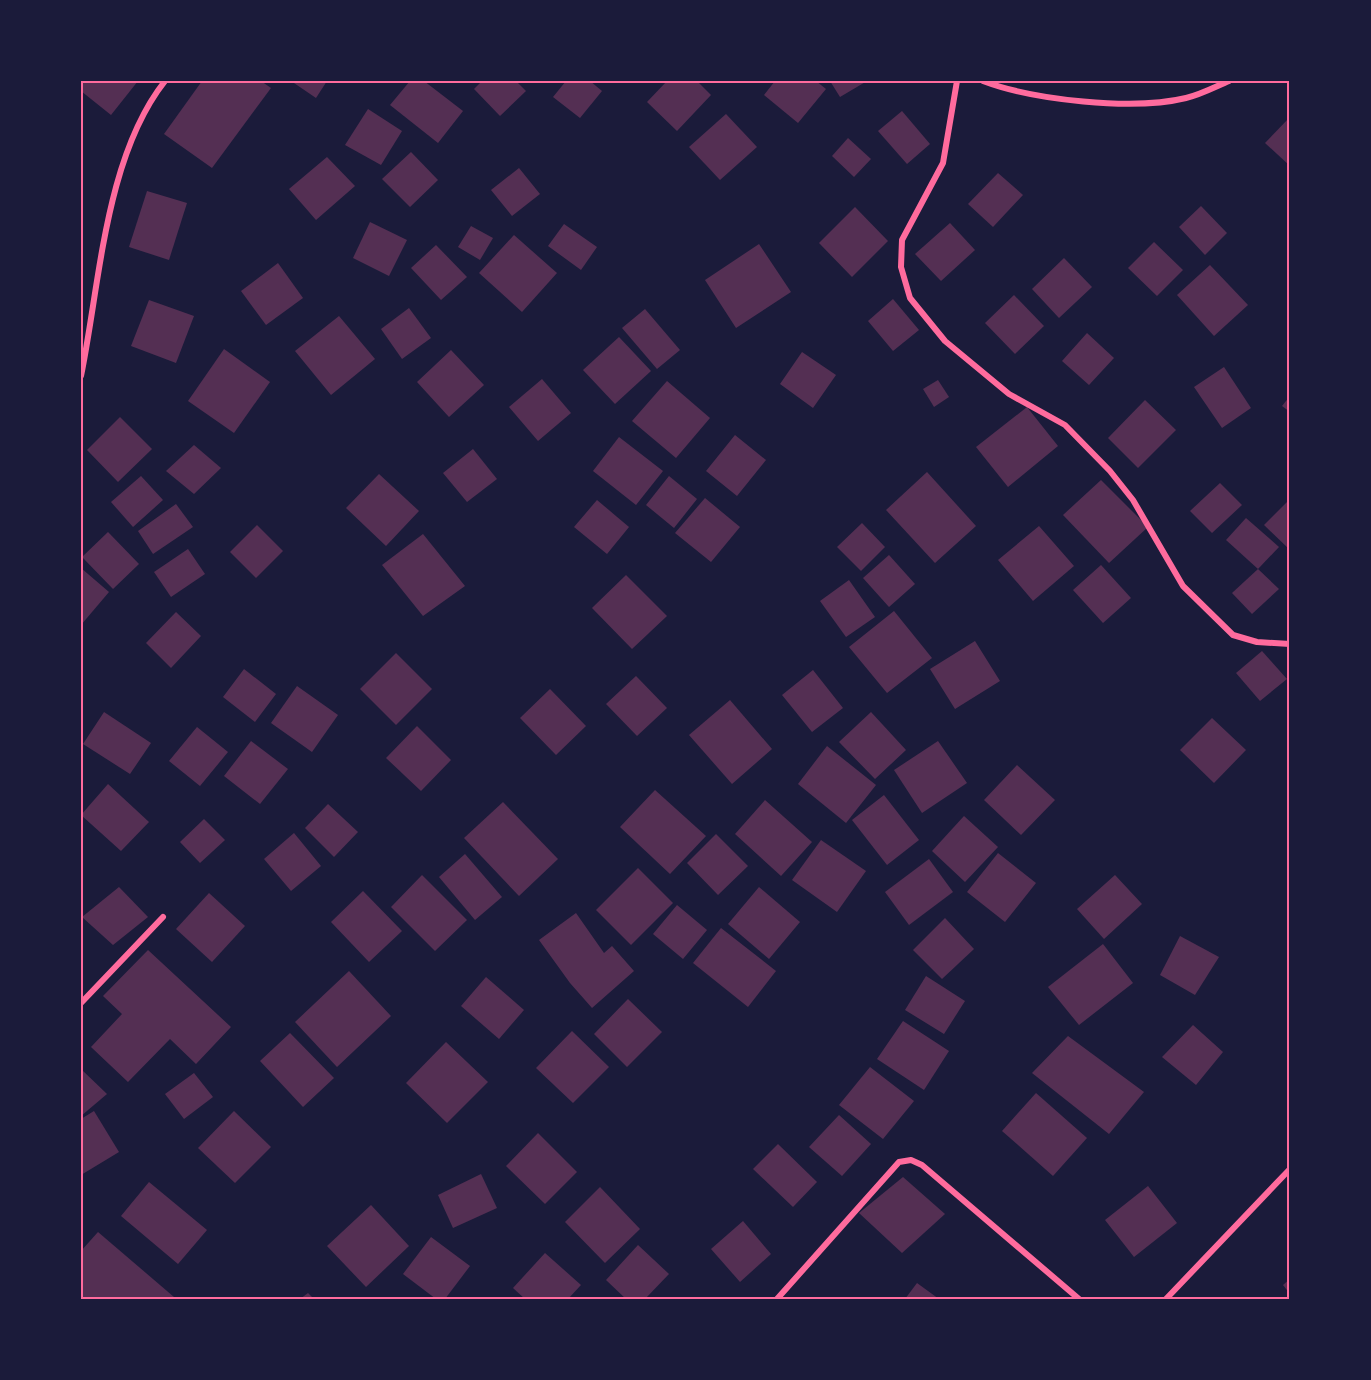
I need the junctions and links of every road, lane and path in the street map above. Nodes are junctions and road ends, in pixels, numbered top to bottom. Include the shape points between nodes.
1 (165, 81) edge
2 (957, 81) edge
3 (983, 81) edge
4 (1229, 81) edge
5 (81, 376) edge
6 (1290, 644) edge
7 (163, 917) dead end
8 (81, 1003) edge
9 (1290, 1169) edge
10 (777, 1299) edge
11 (1079, 1299) edge
12 (1166, 1299) edge

1 - 5 street via 148,102 129,141
2 - 6 street via 943,163 902,240 901,267 910,298 945,341 1010,394 1065,425 1110,471 1133,500 1183,586 1233,635 1257,642
3 - 4 street via 1004,89 1121,104 1186,98
7 - 8 street
9 - 12 street
10 - 11 street via 899,1162 911,1160 922,1165

